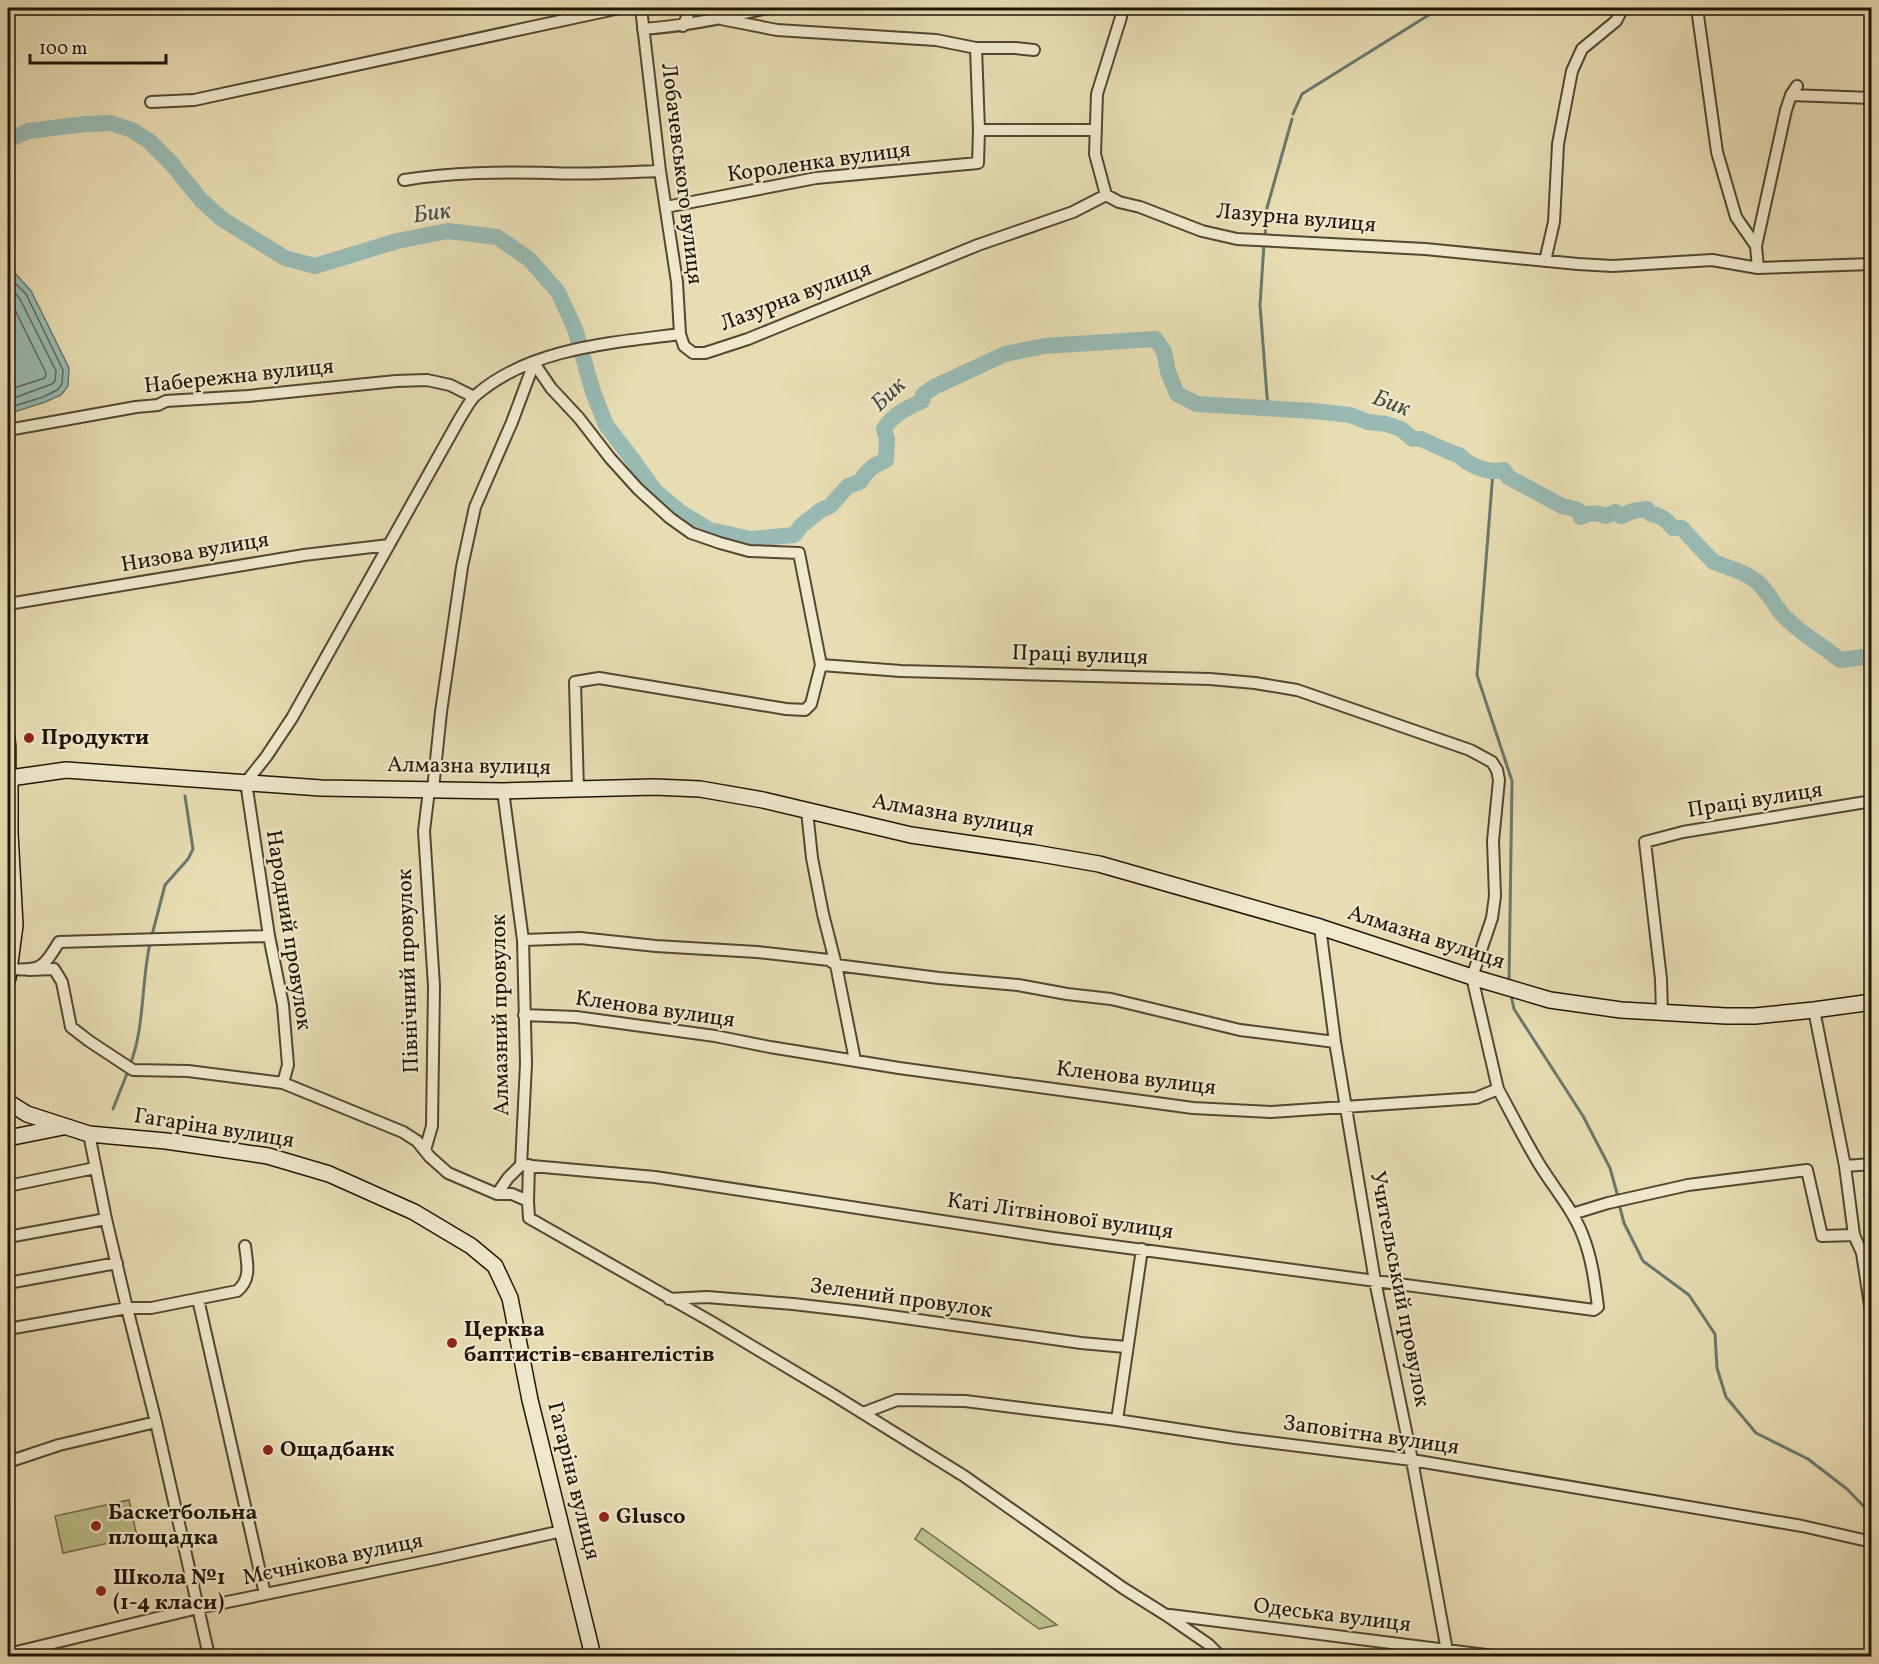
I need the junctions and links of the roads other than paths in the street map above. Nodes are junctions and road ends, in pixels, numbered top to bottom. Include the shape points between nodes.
1 (620, 8) edge
2 (641, 8) edge
3 (691, 8) edge
4 (767, 8) edge
5 (1122, 8) edge
6 (1623, 8) edge
7 (1697, 8) edge
8 (721, 19) junction
9 (683, 26) junction
10 (643, 29) junction
11 (976, 48) junction
12 (1034, 50) dead end
13 (1872, 98) edge
14 (151, 102) dead end
15 (979, 130) junction
16 (1096, 130) junction
17 (660, 171) junction
18 (404, 180) dead end
19 (1106, 195) junction
20 (666, 207) junction
21 (1756, 246) junction
22 (1545, 261) junction
23 (1872, 264) edge
24 (1758, 268) junction
25 (680, 334) junction
26 (684, 346) joint
27 (534, 363) junction
28 (474, 397) junction
29 (8, 430) edge
30 (389, 544) junction
31 (8, 604) edge
32 (821, 664) junction
33 (8, 732) edge
34 (10, 778) junction
35 (246, 782) junction
36 (431, 790) junction
37 (578, 790) junction
38 (503, 791) junction
39 (1872, 801) edge
40 (807, 811) junction
41 (1320, 927) junction
42 (269, 936) junction
43 (523, 940) junction
44 (836, 965) junction
45 (29, 970) junction
46 (8, 973) edge
47 (1472, 977) junction
48 (1872, 1002) edge
49 (1814, 1010) junction
50 (1662, 1013) junction
51 (524, 1015) junction
52 (1335, 1042) junction
53 (855, 1060) junction
54 (283, 1083) junction
55 (1498, 1089) junction
56 (8, 1102) edge
57 (1346, 1106) junction
58 (64, 1126) junction
59 (89, 1134) junction
60 (8, 1138) edge
61 (425, 1150) junction
62 (1872, 1164) edge
63 (525, 1165) junction
64 (1845, 1166) junction
65 (95, 1168) junction
66 (8, 1186) edge
67 (497, 1194) junction
68 (528, 1201) junction
69 (1572, 1214) junction
70 (106, 1219) junction
71 (1854, 1235) junction
72 (8, 1237) edge
73 (245, 1246) dead end
74 (1142, 1249) junction
75 (1867, 1252) edge
76 (117, 1263) junction
77 (1375, 1281) junction
78 (8, 1283) edge
79 (198, 1299) junction
80 (669, 1299) junction
81 (127, 1308) junction
82 (1872, 1318) edge
83 (8, 1329) edge
84 (1126, 1347) junction
85 (863, 1413) junction
86 (1117, 1419) junction
87 (156, 1422) junction
88 (1412, 1460) junction
89 (8, 1462) edge
90 (562, 1531) junction
91 (1872, 1542) edge
92 (265, 1594) junction
93 (198, 1608) junction
94 (1166, 1615) junction
95 (1448, 1653) edge
96 (8, 1654) edge
97 (209, 1656) edge
98 (593, 1656) edge
99 (1220, 1656) edge
100 (1494, 1656) edge

1 - 14 street via 194,100
2 - 10 street, Лобачевського вулиця
3 - 9 street
4 - 8 street
5 - 16 street via 1097,93
6 - 22 street via 1616,21 1582,49 1572,71 1558,144 1554,222
7 - 21 street via 1717,152 1736,217
8 - 9 street
8 - 11 street via 777,30 936,40
9 - 10 street
10 - 17 street, Лобачевського вулиця
11 - 12 street
11 - 15 street
13 - 21 street via 1794,91
15 - 16 street
15 - 20 street, Короленка вулиця via 978,163 816,178
16 - 19 street via 1095,154
17 - 18 street via 473,172
17 - 20 street, Лобачевського вулиця
19 - 22 street, Лазурна вулиця via 1202,231 1238,238 1425,249
19 - 26 street, Лазурна вулиця via 1073,212 978,245 748,339 705,353 693,353
20 - 25 street, Лобачевського вулиця
21 - 24 street
22 - 24 street, Лазурна вулиця via 1613,266 1712,260
23 - 24 street, Лазурна вулиця
25 - 26 street, Лобачевського вулиця
25 - 27 street via 602,344
27 - 28 street via 504,376
27 - 32 street via 610,458 670,518 691,533 749,551 799,553
27 - 36 street, Північний провулок via 475,507 462,567
28 - 29 street, Набережна вулиця via 450,385 426,380 396,381 166,401
28 - 30 street
30 - 31 street, Низова вулиця
30 - 35 street via 291,718
32 - 37 street via 811,704 805,710 599,678 575,682
32 - 47 street, Праці вулиця via 901,671 1255,683 1297,690 1470,750 1492,762 1499,780 1492,918
33 - 34 street
34 - 35 main road, Алмазна вулиця via 66,770
34 - 46 main road via 15,925
35 - 36 main road, Алмазна вулиця
35 - 42 street, Народний провулок
36 - 38 main road, Алмазна вулиця
36 - 61 street, Північний провулок via 424,831 434,986 432,1126
37 - 38 main road, Алмазна вулиця
37 - 40 main road, Алмазна вулиця via 700,789
38 - 43 street, Алмазний провулок
39 - 50 street, Праці вулиця via 1683,832 1645,842
40 - 41 main road, Алмазна вулиця via 911,835 1099,864
40 - 44 street via 812,858
41 - 47 main road, Алмазна вулиця
41 - 52 street, Учительський провулок
42 - 45 street via 60,942 48,960
42 - 54 street, Народний провулок via 283,1005 288,1065
43 - 44 street via 580,938 757,952 829,960
43 - 51 street, Алмазний провулок
44 - 52 street via 1111,999 1240,1030
44 - 53 street
45 - 46 street
45 - 54 street via 54,969 62,982 71,1027 133,1070 188,1071
47 - 50 main road, Алмазна вулиця via 1551,1000
47 - 55 street
48 - 49 main road, Алмазна вулиця
49 - 50 main road, Алмазна вулиця via 1755,1016
49 - 64 street
51 - 53 street, Кленова вулиця via 576,1017
51 - 63 street, Алмазний провулок
52 - 57 street, Учительський провулок
53 - 57 street, Кленова вулиця via 1193,1108 1271,1112
54 - 61 street via 403,1132
55 - 57 street, Кленова вулиця via 1476,1098
55 - 69 street via 1535,1158
56 - 58 main road, Гагаріна вулиця via 27,1114
57 - 77 street, Учительський провулок
58 - 59 main road, Гагаріна вулиця
58 - 60 main road
59 - 65 street
59 - 90 main road, Гагаріна вулиця via 268,1156 329,1174 414,1212 471,1246 495,1266 510,1298
61 - 67 street via 448,1173
62 - 64 street
63 - 67 street via 508,1178
63 - 68 street, Алмазний провулок
63 - 74 street, Каті Літвінової вулиця via 655,1176
64 - 71 street
65 - 66 street
65 - 70 street
67 - 68 street via 512,1194
68 - 80 street via 529,1218
69 - 71 street via 1688,1185 1807,1170 1822,1236
69 - 77 street, Каті Літвінової вулиця via 1591,1263 1598,1307 1594,1310
70 - 72 street
70 - 76 street
71 - 75 street
73 - 79 street via 248,1275 244,1286
74 - 77 street, Каті Літвінової вулиця
74 - 84 street
75 - 82 street
76 - 78 street
76 - 81 street
77 - 88 street, Учительський провулок
79 - 81 street via 151,1308
79 - 92 street
80 - 84 street, Зелений провулок via 707,1297 793,1304
80 - 85 street
81 - 83 street
81 - 87 street
84 - 86 street
85 - 86 street, Заповітна вулиця via 897,1400 965,1401
85 - 94 street via 964,1476
86 - 88 street, Заповітна вулиця
87 - 89 street via 59,1444
87 - 93 street
88 - 91 street, Заповітна вулиця via 1802,1526
88 - 95 street, Учительський провулок
90 - 92 street, Мєчнікова вулиця
90 - 98 main road, Гагаріна вулиця
92 - 93 street, Мєчнікова вулиця
93 - 96 street, Мєчнікова вулиця
93 - 97 street
94 - 95 street, Одеська вулиця
94 - 99 street
95 - 100 street, Одеська вулиця

